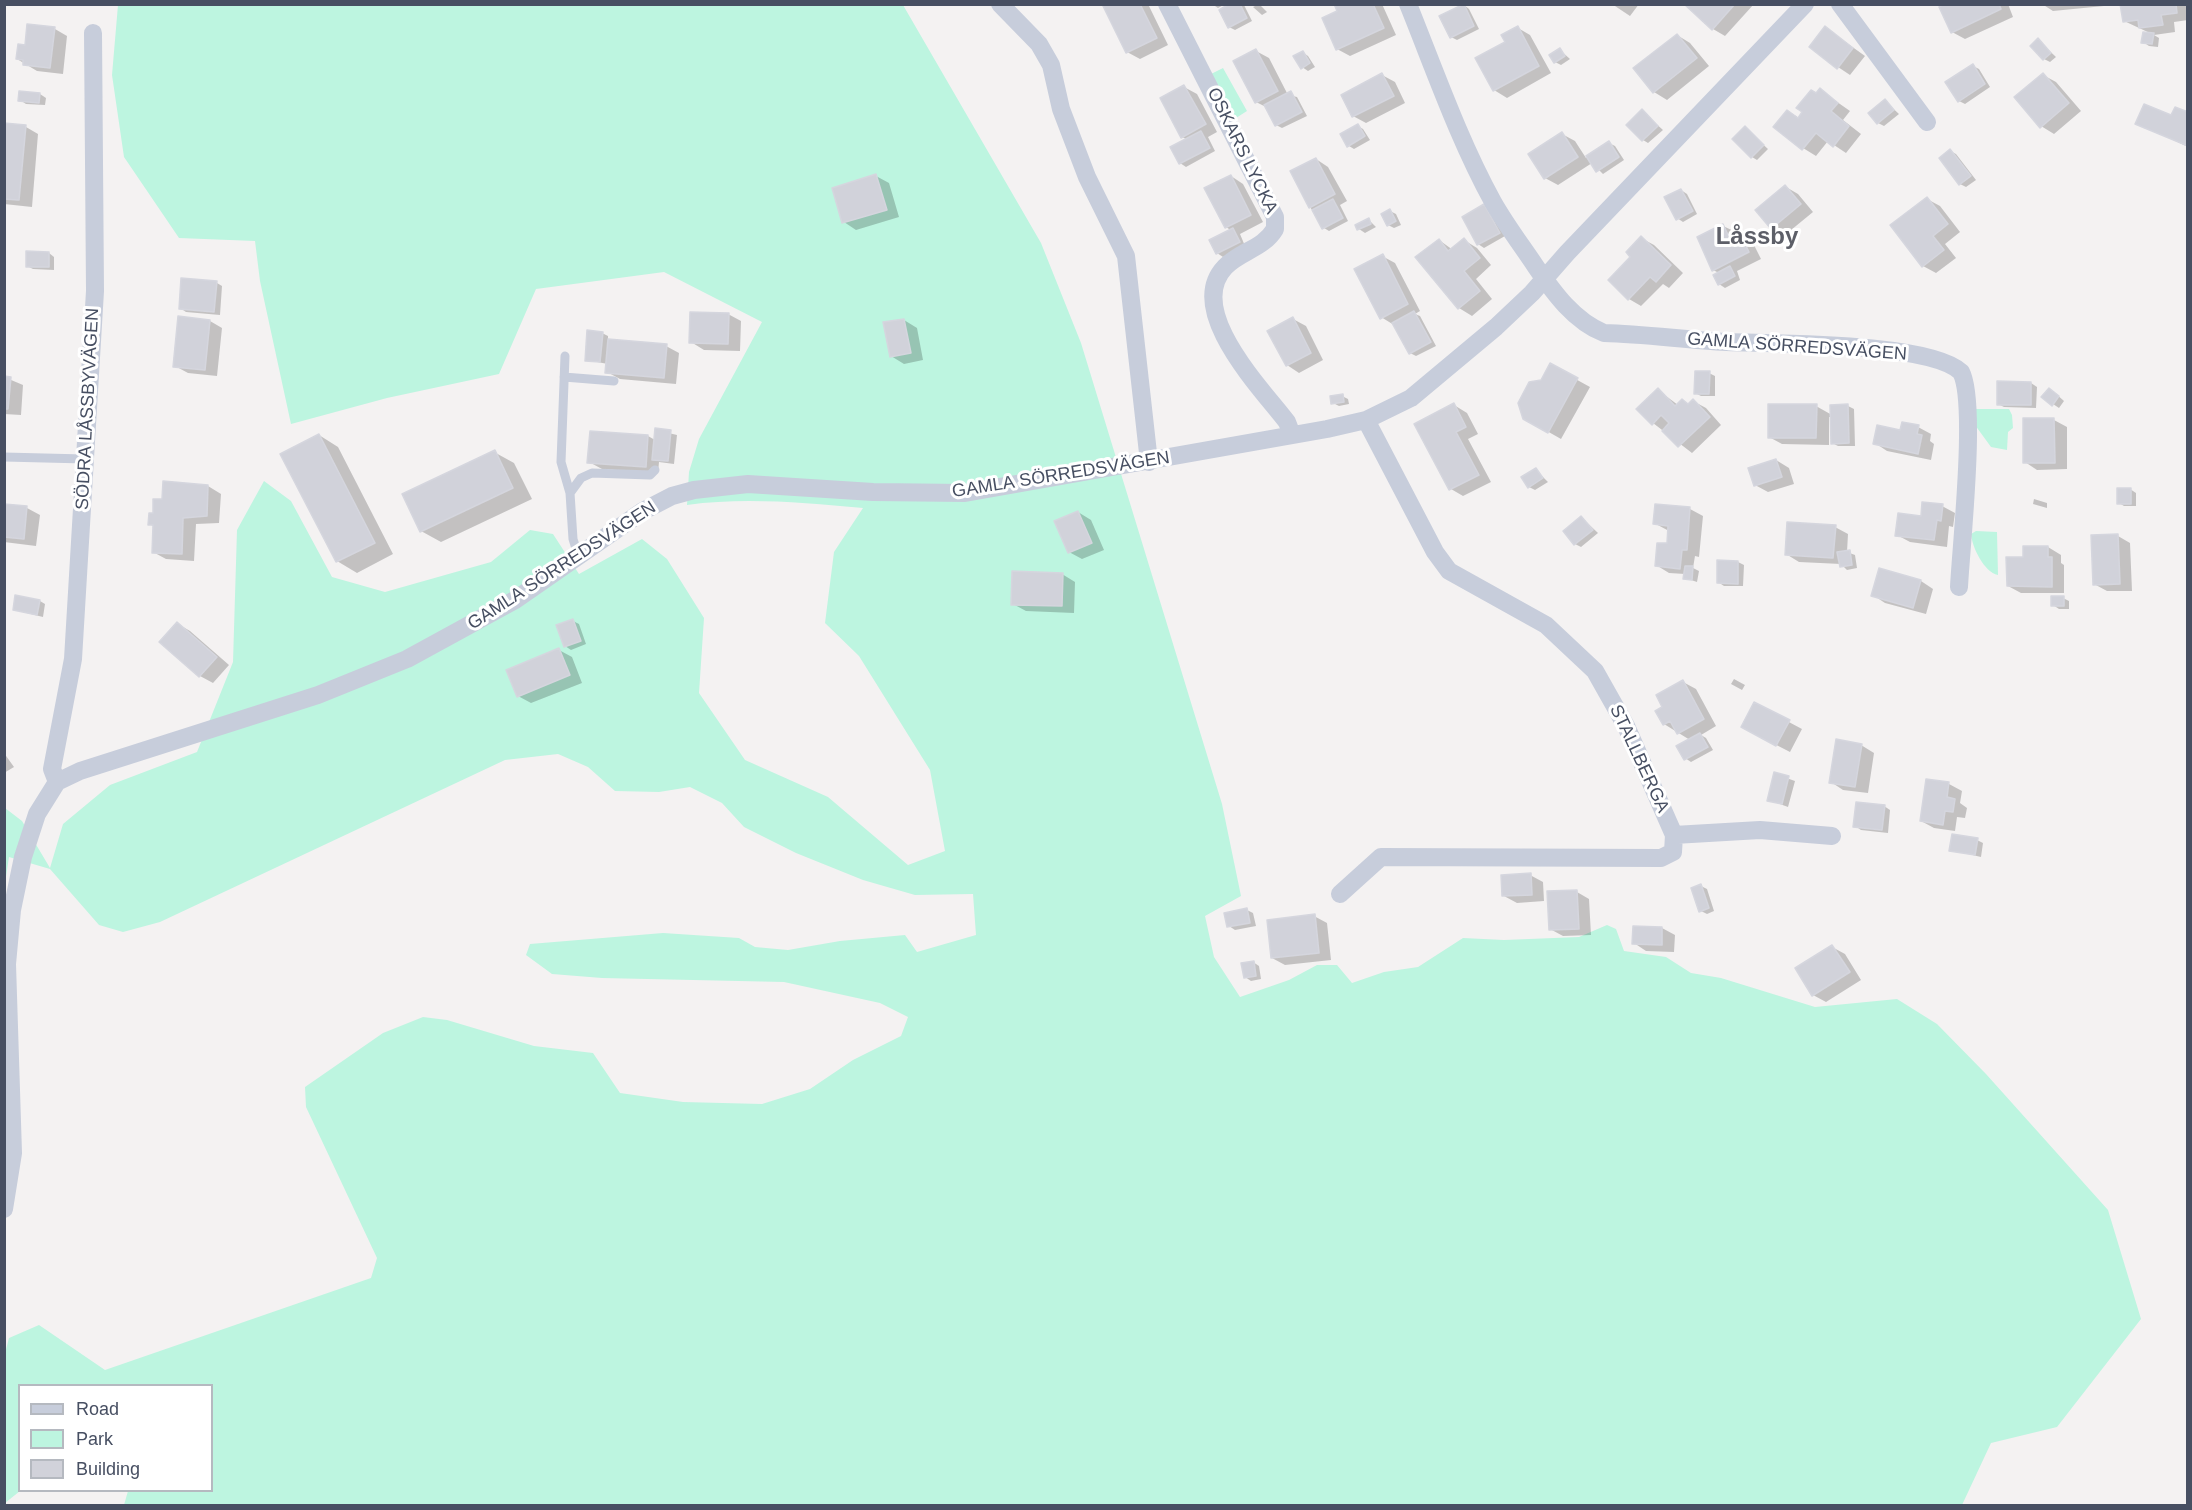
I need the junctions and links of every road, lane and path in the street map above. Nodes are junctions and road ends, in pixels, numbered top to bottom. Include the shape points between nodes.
1 (1000, 4) edge
2 (1167, 4) edge
3 (1408, 4) edge
4 (1805, 4) edge
5 (1840, 4) edge
6 (93, 33) dead end
7 (1927, 122) dead end
8 (1545, 279) junction
9 (565, 356) dead end
10 (564, 377) junction
11 (614, 381) dead end
12 (1366, 420) junction
13 (1292, 435) junction
14 (4, 457) edge
15 (85, 459) junction
16 (1149, 462) junction
17 (655, 470) dead end
18 (570, 493) junction
19 (578, 555) junction
20 (1959, 587) dead end
21 (57, 782) junction
22 (1674, 835) junction
23 (1832, 836) dead end
24 (1340, 894) dead end
25 (4, 1209) edge

1 - 16 street via 1039,44 1051,65 1061,109 1087,177 1126,256
2 - 13 street, OSKARS LYCKA via 1275,217 1275,229 1264,243 1223,268 1213,302 1226,340 1287,422
3 - 8 street, GAMLA SÖRREDSVÄGEN via 1489,193
4 - 8 street, GAMLA SÖRREDSVÄGEN
5 - 7 street
6 - 15 street, SÖDRA LÅSSBYVÄGEN via 95,291
8 - 12 street, GAMLA SÖRREDSVÄGEN via 1436,380 1394,409
8 - 20 street, GAMLA SÖRREDSVÄGEN via 1579,319 1604,333 1855,348 1912,354 1957,369 1967,396
9 - 10 lane
10 - 11 lane
10 - 18 lane via 561,462
12 - 13 street, GAMLA SÖRREDSVÄGEN
12 - 22 street, STALLBERGA via 1435,552 1449,571 1546,625 1595,671 1626,726
13 - 16 street, GAMLA SÖRREDSVÄGEN
14 - 15 lane
15 - 21 street, SÖDRA LÅSSBYVÄGEN via 73,659 52,769
16 - 19 street, GAMLA SÖRREDSVÄGEN via 965,493 748,484 694,490 643,511
17 - 18 lane via 650,475 592,473 581,478
18 - 19 lane
19 - 21 street, GAMLA SÖRREDSVÄGEN via 515,600 407,659 318,695 80,771
21 - 25 street via 37,814 12,909 7,964 13,1153
22 - 23 street via 1760,831
22 - 24 street, STALLBERGA via 1672,852 1661,858 1381,857

